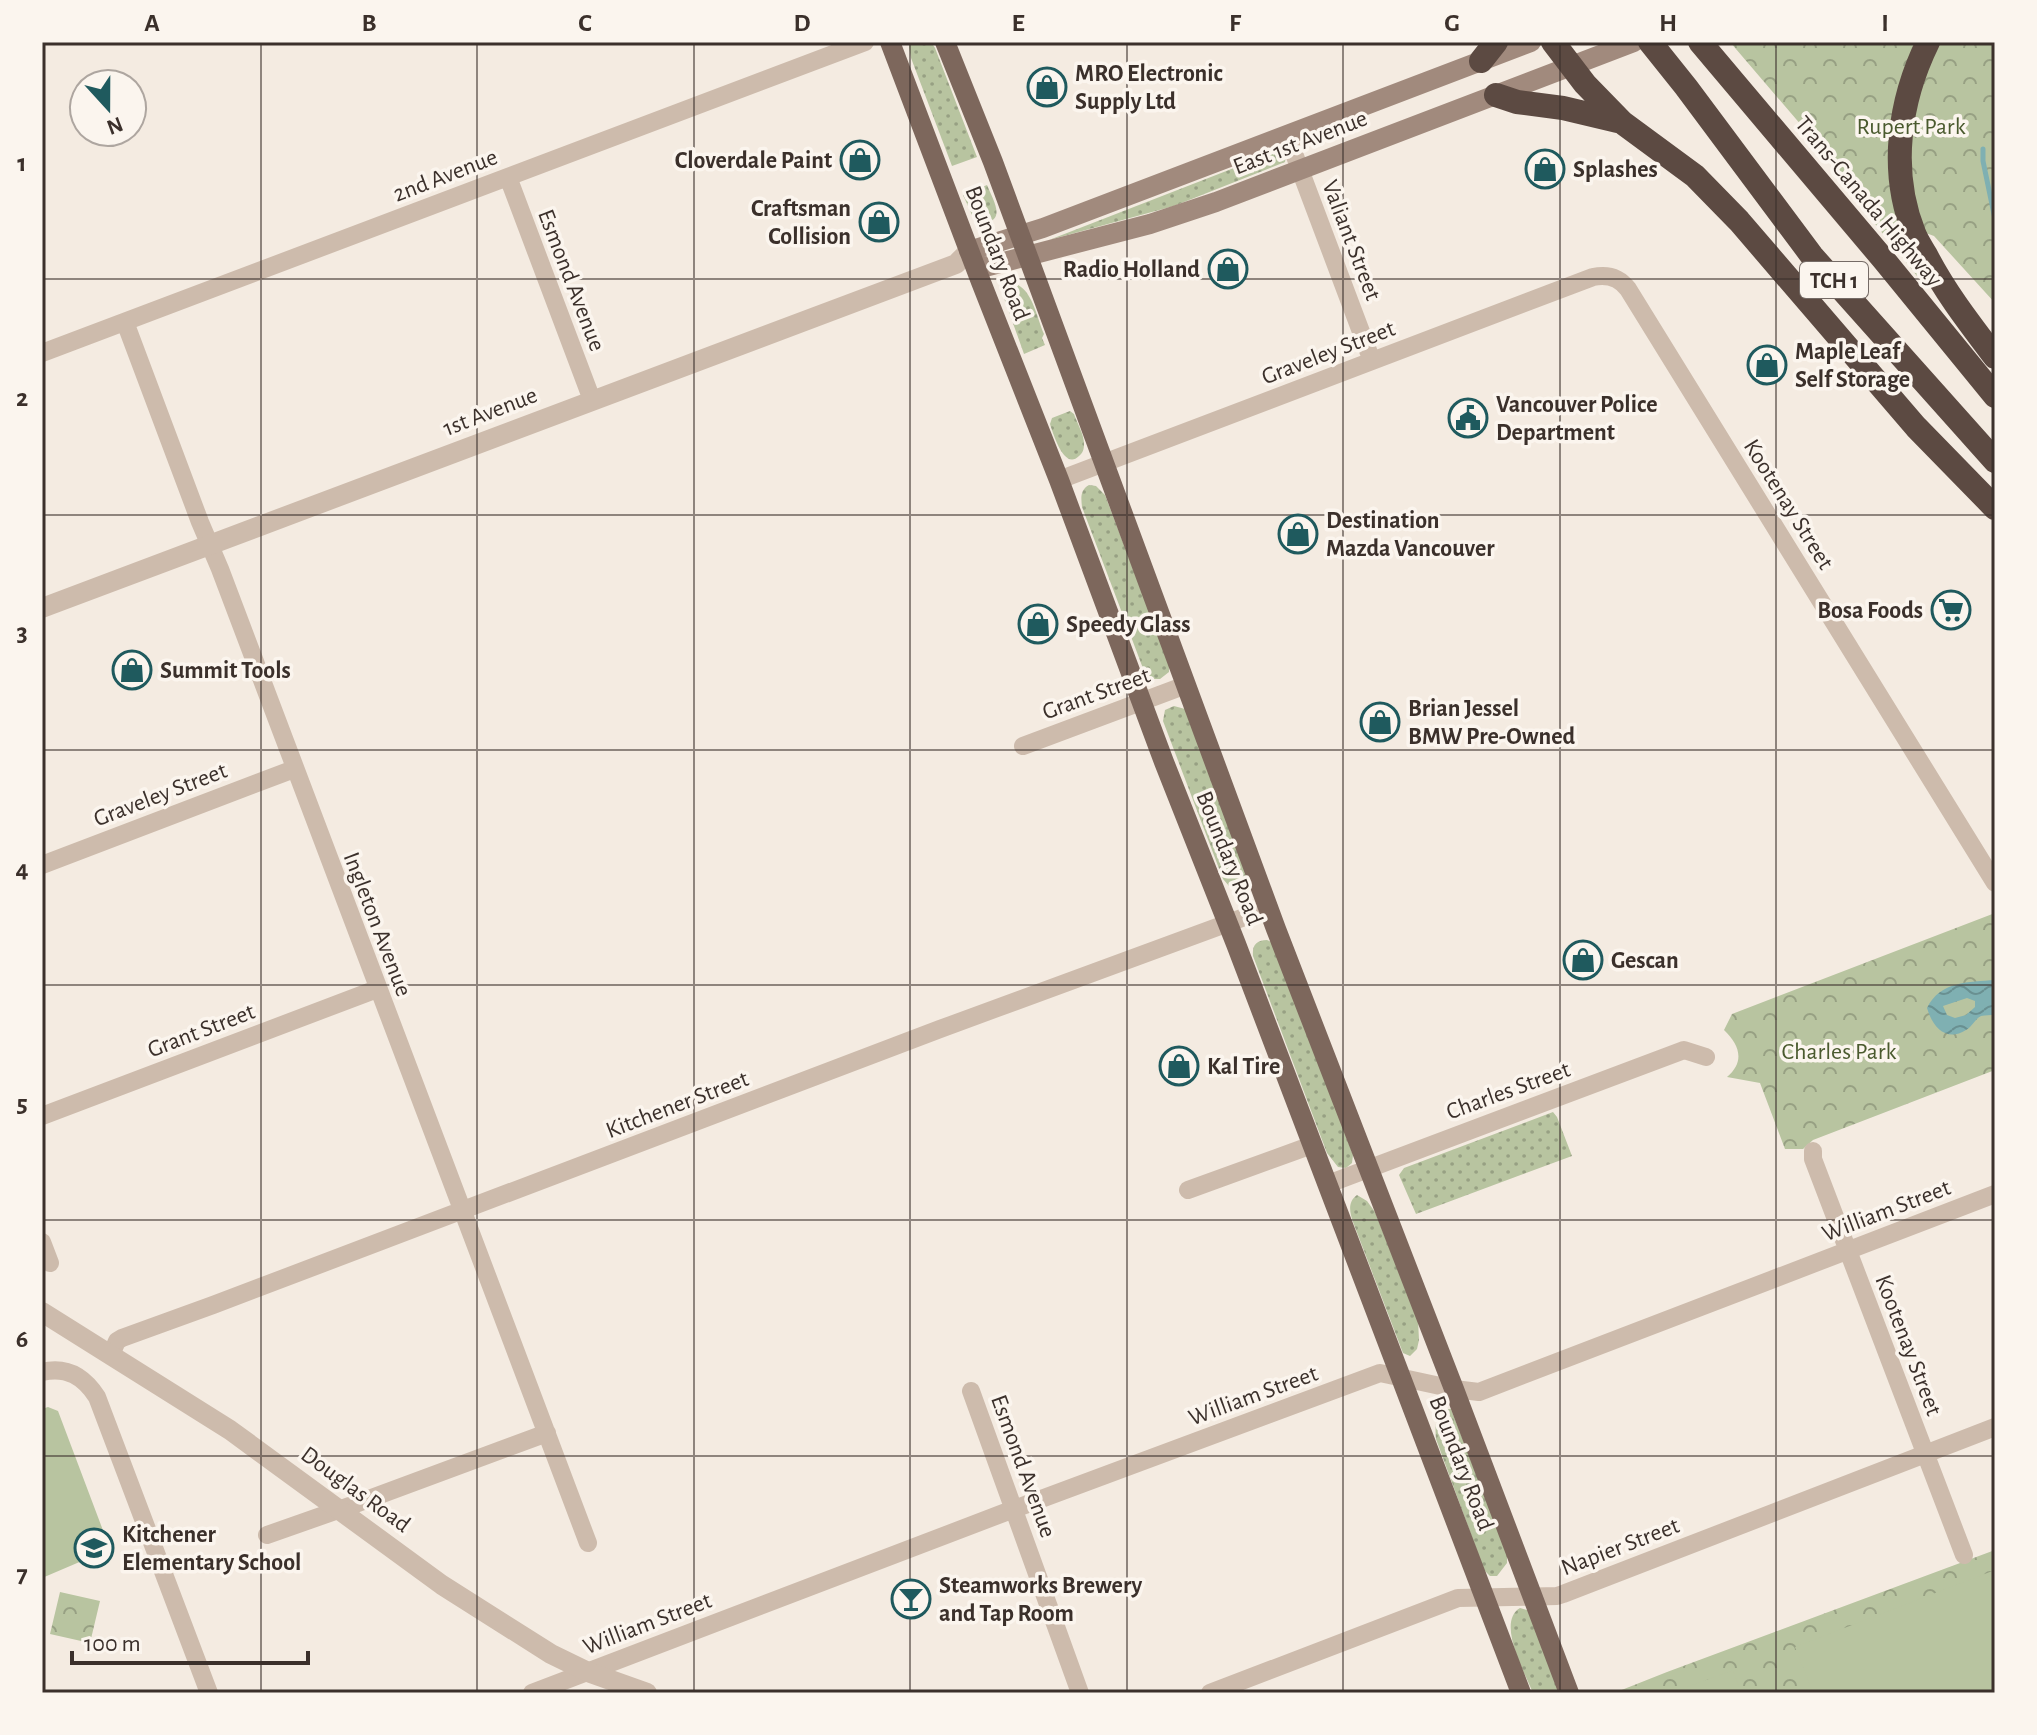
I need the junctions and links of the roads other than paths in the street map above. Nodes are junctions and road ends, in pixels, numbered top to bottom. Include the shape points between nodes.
1 (865, 42) edge
2 (890, 42) edge
3 (945, 42) edge
4 (1531, 42) edge
5 (1553, 42) edge
6 (1634, 42) edge
7 (1650, 42) edge
8 (1700, 42) edge
9 (1928, 42) edge
10 (1488, 51) edge
11 (1571, 66) junction
12 (1496, 95) junction
13 (1623, 123) junction
14 (1287, 135) junction
15 (1299, 170) junction
16 (508, 177) junction
17 (1019, 235) junction
18 (1026, 255) junction
19 (967, 261) junction
20 (1614, 278) joint
21 (125, 322) junction
22 (42, 353) edge
23 (1995, 357) edge
24 (1372, 361) junction
25 (1995, 396) edge
26 (592, 400) junction
27 (1995, 461) edge
28 (1104, 463) junction
29 (1059, 480) junction
30 (1995, 508) edge
31 (210, 545) junction
32 (42, 608) edge
33 (1186, 685) junction
34 (1142, 701) junction
35 (1023, 746) dead end
36 (294, 769) junction
37 (42, 865) edge
38 (1995, 883) edge
39 (1269, 908) junction
40 (1228, 924) junction
41 (377, 989) junction
42 (1706, 1057) dead end
43 (42, 1116) edge
44 (1312, 1145) junction
45 (1813, 1151) dead end
46 (1368, 1168) junction
47 (1328, 1184) junction
48 (1188, 1190) dead end
49 (1995, 1194) edge
50 (463, 1211) junction
51 (42, 1242) edge
52 (1848, 1250) junction
53 (50, 1263) dead end
54 (42, 1312) edge
55 (111, 1355) junction
56 (42, 1372) edge
57 (1402, 1379) junction
58 (1454, 1389) junction
59 (971, 1391) dead end
60 (1995, 1427) edge
61 (547, 1433) junction
62 (1925, 1454) junction
63 (340, 1509) junction
64 (1014, 1509) junction
65 (267, 1535) dead end
66 (588, 1543) dead end
67 (1964, 1555) dead end
68 (1486, 1597) junction
69 (1532, 1597) junction
70 (588, 1672) junction
71 (209, 1693) edge
72 (532, 1693) edge
73 (647, 1693) edge
74 (1080, 1693) edge
75 (1210, 1693) edge
76 (1521, 1693) edge
77 (1569, 1693) edge

1 - 16 street, 2nd Avenue
2 - 19 main road, Boundary Road
3 - 17 main road, Boundary Road
4 - 10 main road, East 1st Avenue
5 - 11 highway
6 - 11 main road, East 1st Avenue
7 - 27 highway, TCH 1 via 1812,256
8 - 25 highway, Trans-Canada Highway / TCH 1
9 - 23 highway via 1905,104 1900,140 1906,203 1914,233 1942,286
10 - 14 main road, East 1st Avenue
11 - 12 main road, East 1st Avenue
11 - 13 highway
12 - 13 highway
12 - 15 main road, East 1st Avenue
13 - 30 highway via 1695,176 1728,210 1916,427
14 - 15 street, Valiant Street
14 - 17 main road, East 1st Avenue
15 - 18 main road, East 1st Avenue via 1150,224
15 - 24 street, Valiant Street
16 - 21 street, 2nd Avenue
16 - 26 street, Esmond Avenue
17 - 18 main road, Boundary Road
17 - 19 main road, East 1st Avenue
18 - 19 main road, East 1st Avenue
18 - 28 main road, Boundary Road
19 - 26 street, 1st Avenue
19 - 29 main road, Boundary Road
20 - 24 street, Graveley Street via 1593,277
20 - 38 street, Kootenay Street via 1628,289
21 - 22 street, 2nd Avenue
21 - 31 street, Ingleton Avenue
24 - 28 street, Graveley Street
26 - 31 street, 1st Avenue
28 - 29 street, Graveley Street
28 - 33 main road, Boundary Road
29 - 34 main road, Boundary Road
31 - 32 street, 1st Avenue
31 - 36 street, Ingleton Avenue
33 - 34 street, Grant Street
33 - 39 main road, Boundary Road
34 - 35 street, Grant Street
34 - 40 main road, Boundary Road
36 - 37 street, Graveley Street
36 - 41 street, Ingleton Avenue
39 - 40 street, Kitchener Street
39 - 46 main road, Boundary Road
40 - 44 main road, Boundary Road
40 - 50 street, Kitchener Street
41 - 43 street, Grant Street
41 - 50 street, Ingleton Avenue
42 - 46 street, Charles Street via 1684,1050
44 - 47 main road, Boundary Road
44 - 48 street
45 - 52 street, Kootenay Street
46 - 47 street, Charles Street
46 - 58 main road, Boundary Road
47 - 57 main road, Boundary Road
49 - 52 street, William Street
50 - 55 street, Kitchener Street via 122,1338
50 - 61 street, Ingleton Avenue
51 - 53 street
52 - 58 street, William Street via 1479,1392
52 - 62 street, Kootenay Street
54 - 55 street, Douglas Road
55 - 63 street, Douglas Road via 230,1430
56 - 71 street via 73,1373 94,1392
57 - 58 street, William Street
57 - 64 street, William Street via 1380,1373
57 - 68 main road, Boundary Road
58 - 69 main road, Boundary Road
59 - 64 street, Esmond Avenue
60 - 62 street, Napier Street
61 - 63 street
61 - 66 street, Ingleton Avenue
62 - 67 street, Kootenay Street
62 - 69 street, Napier Street via 1563,1594
63 - 65 street
63 - 70 street, Douglas Road via 442,1585
64 - 70 street, William Street
64 - 74 street, Esmond Avenue
68 - 69 street, Napier Street
68 - 75 street, Napier Street via 1458,1598
68 - 76 main road, Boundary Road
69 - 77 main road, Boundary Road
70 - 72 street, William Street
70 - 73 street, Douglas Road

